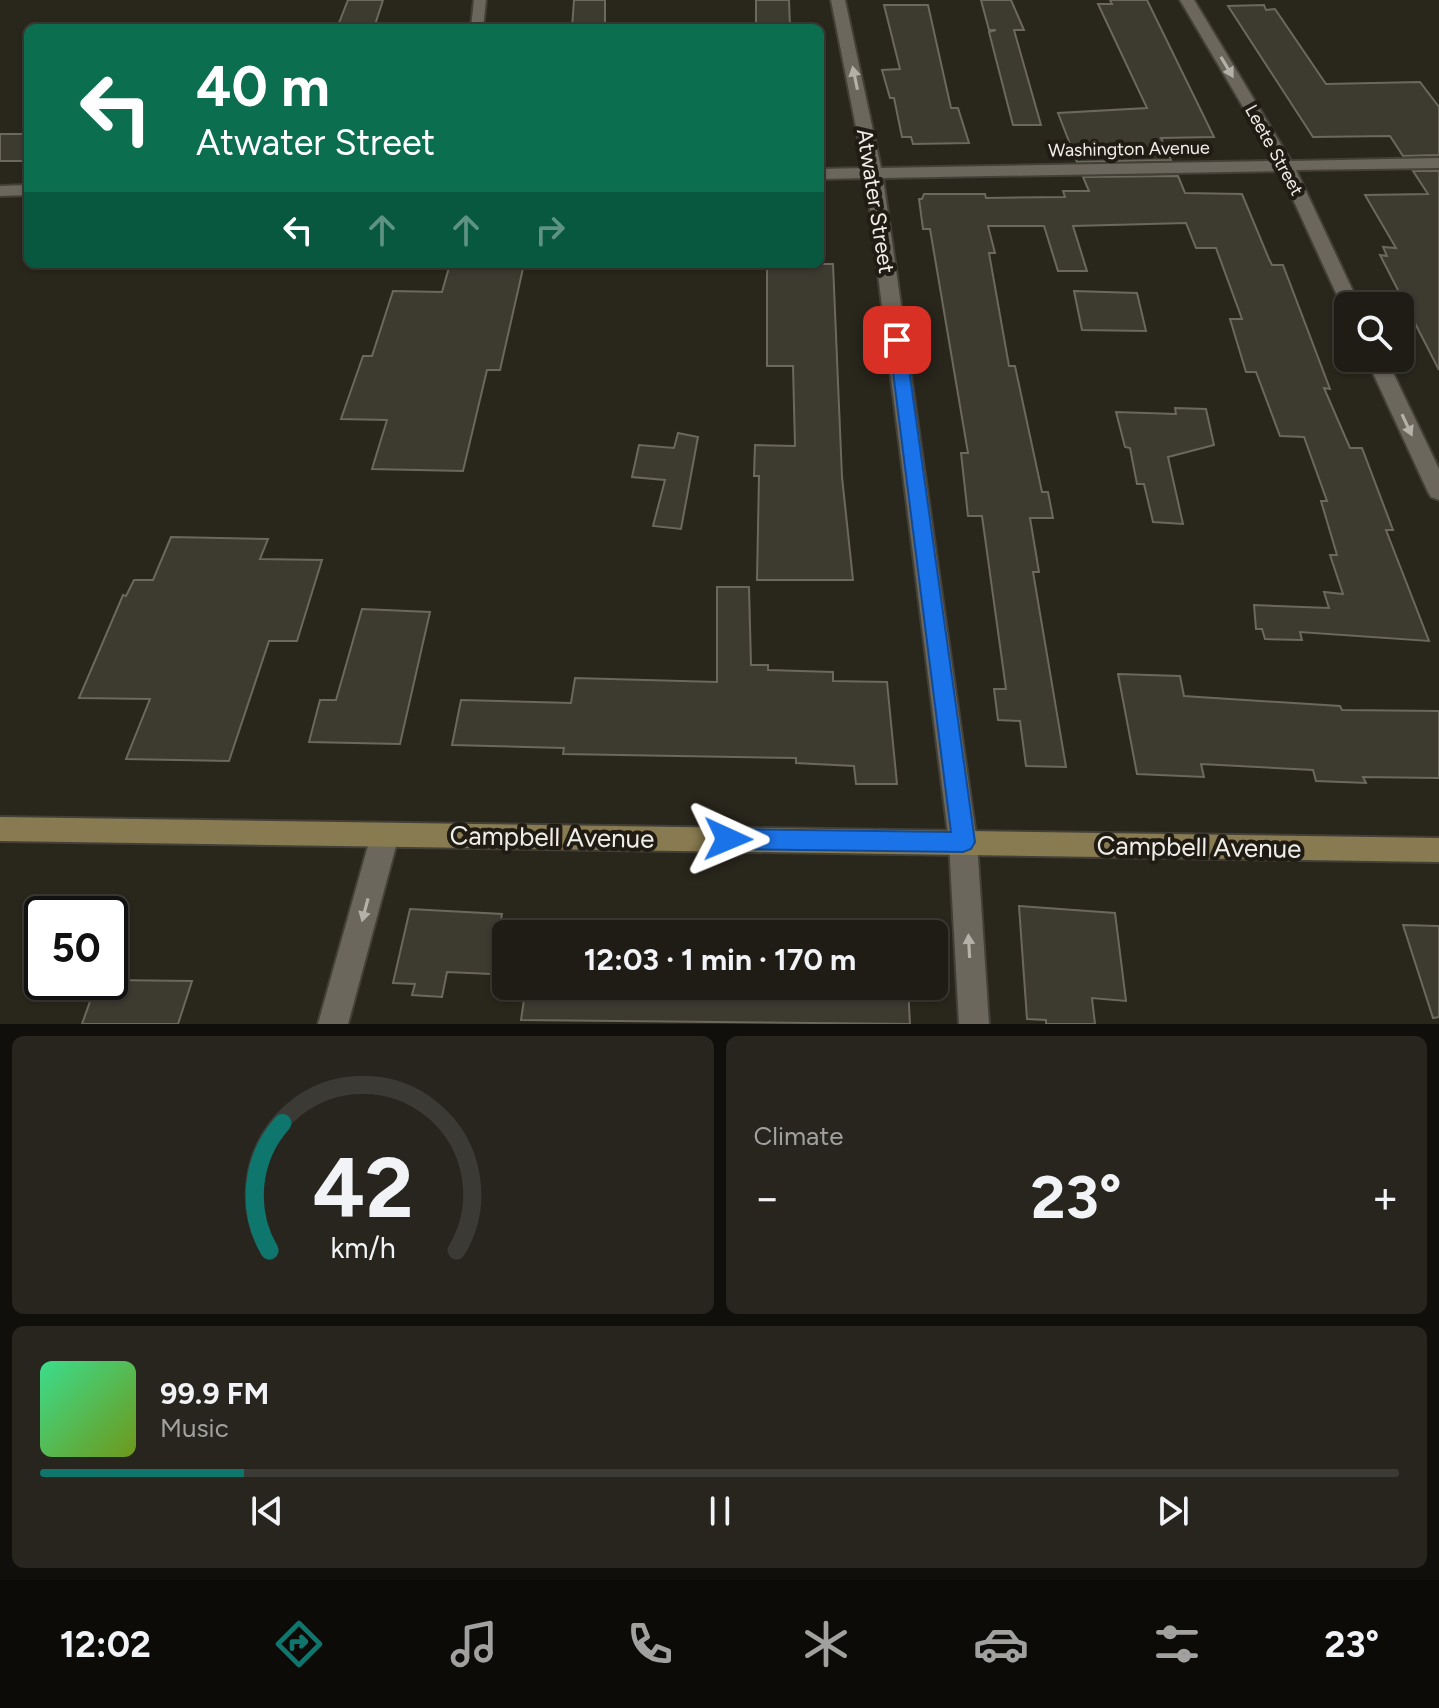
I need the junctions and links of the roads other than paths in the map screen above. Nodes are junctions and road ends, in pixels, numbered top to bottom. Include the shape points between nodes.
1 (480, 0) edge
2 (838, 0) edge
3 (1187, 0) edge
4 (477, 24) edge
5 (1439, 163) edge
6 (1286, 166) junction
7 (874, 173) junction
8 (824, 174) edge
9 (24, 190) edge
10 (0, 191) edge
11 (1344, 292) edge
12 (1383, 372) edge
13 (1439, 492) edge
14 (0, 829) edge
15 (385, 835) junction
16 (963, 842) junction
17 (1439, 850) edge
18 (333, 1024) edge
19 (974, 1024) edge

1 - 4 lane
7 -> 2 street, Atwater Street
3 -> 6 street, Leete Street
5 - 6 street, Washington Avenue
6 - 7 street, Washington Avenue
6 - 11 street, Leete Street
7 - 8 street, Washington Avenue
7 - 16 street, Atwater Street
9 - 10 street
12 -> 13 street
14 - 15 main road, Campbell Avenue
15 - 16 main road, Campbell Avenue
15 -> 18 street
16 - 17 main road, Campbell Avenue
19 -> 16 street, Atwater Street

